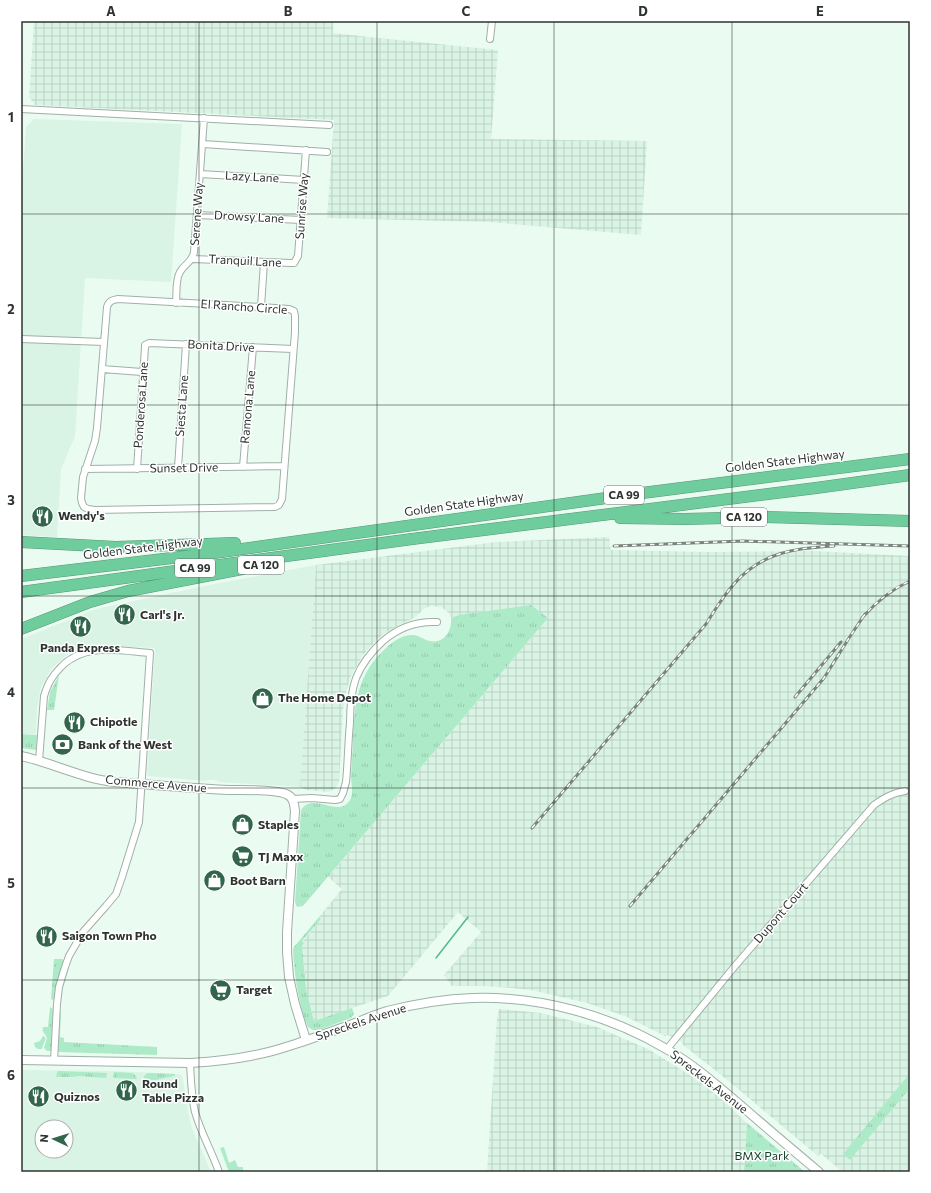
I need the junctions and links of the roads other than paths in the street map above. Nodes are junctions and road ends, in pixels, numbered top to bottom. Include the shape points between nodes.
1 (492, 21) edge
2 (490, 39) dead end
3 (21, 108) edge
4 (204, 118) junction
5 (329, 125) dead end
6 (203, 144) junction
7 (306, 150) junction
8 (327, 152) dead end
9 (200, 174) junction
10 (304, 180) junction
11 (197, 215) junction
12 (301, 220) junction
13 (193, 259) junction
14 (296, 261) joint
15 (264, 262) junction
16 (176, 303) junction
17 (261, 307) junction
18 (21, 339) edge
19 (104, 342) junction
20 (149, 343) joint
21 (186, 344) junction
22 (252, 348) junction
23 (293, 349) junction
24 (102, 369) junction
25 (142, 372) junction
26 (910, 459) edge
27 (284, 466) junction
28 (243, 467) junction
29 (178, 468) junction
30 (85, 469) junction
31 (137, 469) junction
32 (910, 475) edge
33 (577, 517) junction
34 (910, 521) edge
35 (304, 540) junction
36 (21, 542) edge
37 (368, 545) junction
38 (21, 576) edge
39 (21, 592) edge
40 (436, 622) dead end
41 (21, 629) edge
42 (21, 756) edge
43 (39, 761) junction
44 (142, 784) junction
45 (905, 790) dead end
46 (292, 799) junction
47 (306, 1040) junction
48 (667, 1049) junction
49 (21, 1060) edge
50 (54, 1061) junction
51 (190, 1063) junction
52 (219, 1172) edge
53 (819, 1172) edge

1 - 2 street
3 - 4 street
4 - 5 street
4 - 6 street, Serene Way
6 - 7 street
6 - 9 street, Serene Way
7 - 8 street
7 - 10 street, Sunrise Way
9 - 10 street, Lazy Lane
9 - 11 street, Serene Way
10 - 12 street, Sunrise Way
11 - 12 street, Drowsy Lane
11 - 13 street, Serene Way
12 - 14 street, Sunrise Way
13 - 15 street, Tranquil Lane
13 - 16 street, Serene Way via 179,274
14 - 15 street, Tranquil Lane
15 - 17 street
16 - 17 street, El Rancho Circle
16 - 19 street, El Rancho Circle via 111,300 106,307
17 - 23 street, El Rancho Circle via 294,311
18 - 19 street
19 - 24 street, El Rancho Circle
20 - 21 street, Bonita Drive
20 - 25 street, Ponderosa Lane via 145,347
21 - 22 street, Bonita Drive
21 - 29 street, Siesta Lane
22 - 23 street, Bonita Drive
22 - 28 street, Ramona Lane
23 - 27 street, El Rancho Circle
24 - 25 street
24 - 30 street, El Rancho Circle via 95,441
25 - 31 street, Ponderosa Lane
26 - 35 highway, Golden State Highway / CA 99
27 - 28 street, Sunset Drive
27 - 30 street, El Rancho Circle via 282,499 275,507 95,510 88,509 82,504
28 - 29 street, Sunset Drive
29 - 31 street, Sunset Drive
30 - 31 street, Sunset Drive
32 - 33 highway, CA 99
33 - 34 highway, CA 120 via 764,517
33 - 37 highway, CA 99
35 - 36 highway, CA 120 via 116,547
35 - 38 highway, Golden State Highway / CA 99
37 - 39 highway, CA 99
37 - 41 highway, CA 120 via 128,591 90,602
40 - 46 street via 401,629 386,638 365,660 353,688 346,782 340,799
42 - 43 street, Commerce Avenue
43 - 44 street, Commerce Avenue via 104,780
43 - 44 street via 44,696 53,675 70,659 84,653 98,650 150,653
44 - 46 street, Commerce Avenue via 277,792
44 - 50 street via 139,822 116,894 83,932 65,967 57,1004
45 - 48 street, Dupont Court via 883,798 874,805
46 - 47 street via 295,811 287,952 289,977
47 - 48 street, Spreckels Avenue via 385,1012 444,1001 496,998 559,1006 592,1015 629,1029
47 - 51 street, Spreckels Avenue via 241,1058
48 - 53 street, Spreckels Avenue via 715,1083
49 - 50 street, Spreckels Avenue
50 - 51 street, Spreckels Avenue
51 - 52 street via 196,1113

